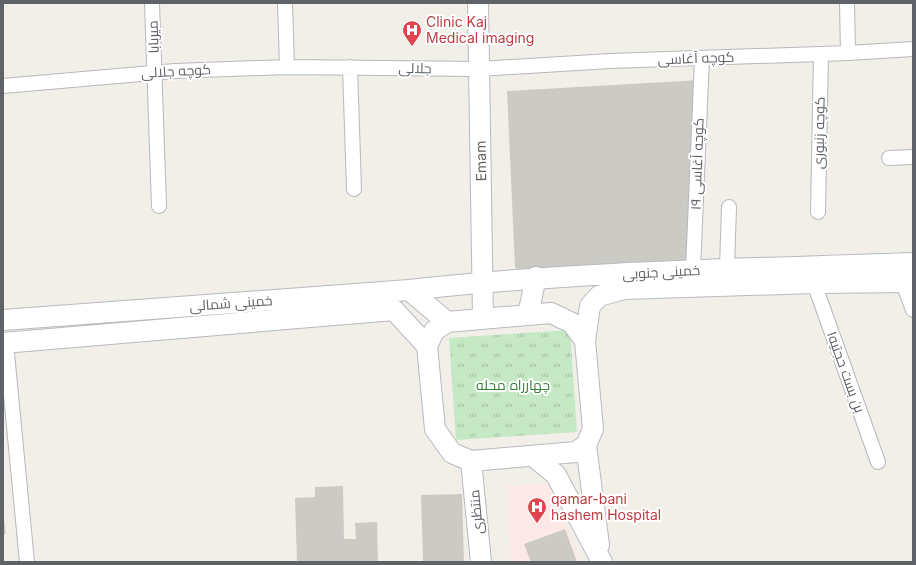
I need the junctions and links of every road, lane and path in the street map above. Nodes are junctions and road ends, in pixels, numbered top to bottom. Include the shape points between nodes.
1 (152, 3) edge
2 (285, 3) edge
3 (478, 3) edge
4 (847, 3) edge
5 (913, 49) edge
6 (848, 53) junction
7 (821, 54) junction
8 (702, 58) junction
9 (287, 67) junction
10 (350, 67) junction
11 (479, 69) junction
12 (154, 72) junction
13 (3, 86) edge
14 (913, 157) edge
15 (888, 158) dead end
16 (354, 189) dead end
17 (158, 206) dead end
18 (730, 208) dead end
19 (818, 212) dead end
20 (913, 263) edge
21 (728, 268) junction
22 (693, 270) junction
23 (536, 277) junction
24 (483, 281) junction
25 (814, 283) junction
26 (908, 283) edge
27 (410, 290) junction
28 (913, 310) edge
29 (528, 314) junction
30 (483, 318) junction
31 (3, 320) edge
32 (448, 322) junction
33 (584, 340) junction
34 (5, 343) edge
35 (427, 346) junction
36 (586, 445) junction
37 (533, 456) junction
38 (472, 462) junction
39 (878, 462) dead end
40 (601, 559) edge
41 (27, 562) edge
42 (481, 562) edge

1 - 12 street, میربابا
2 - 9 street
3 - 11 main road, Emam
4 - 6 street
5 - 6 street, کوچه آغاسی
6 - 7 street, کوچه آغاسی
7 - 8 street, کوچه آغاسی
7 - 19 street, کوچه زنبوری
8 - 11 street, کوچه آغاسی
8 - 22 street, کوچه آغاسی ۱۹
9 - 10 street, کوچه جلالی
9 - 12 street, کوچه جلالی
10 - 11 street, جلالی
10 - 16 street
11 - 24 main road, Emam
12 - 13 street, کوچه جلالی
12 - 17 street, میربابا
14 - 15 street
18 - 21 street
20 - 21 main road, خمینی جنوبی
21 - 22 main road, خمینی جنوبی
22 - 23 main road, خمینی جنوبی
23 - 24 main road, خمینی جنوبی
23 - 29 main road
24 - 27 main road, خمینی جنوبی
24 - 30 main road, Emam
25 - 26 main road, خمینی جنوبی
25 - 33 main road, خمینی جنوبی via 624,289 599,296 590,306
25 - 39 street, بن بست حجتیه۱
26 - 28 street
27 - 31 main road, خمینی شمالی
27 - 32 main road
29 - 30 main road
29 - 33 main road via 550,313 572,323
30 - 32 main road
32 - 35 main road via 434,332
33 - 36 main road via 593,429
34 - 35 main road, خمینی شمالی via 394,310
34 - 41 street
35 - 38 main road via 435,429 452,453
36 - 37 main road via 576,452
36 - 40 main road
37 - 38 main road
37 - 40 main road via 556,475
38 - 42 main road, منتظری

